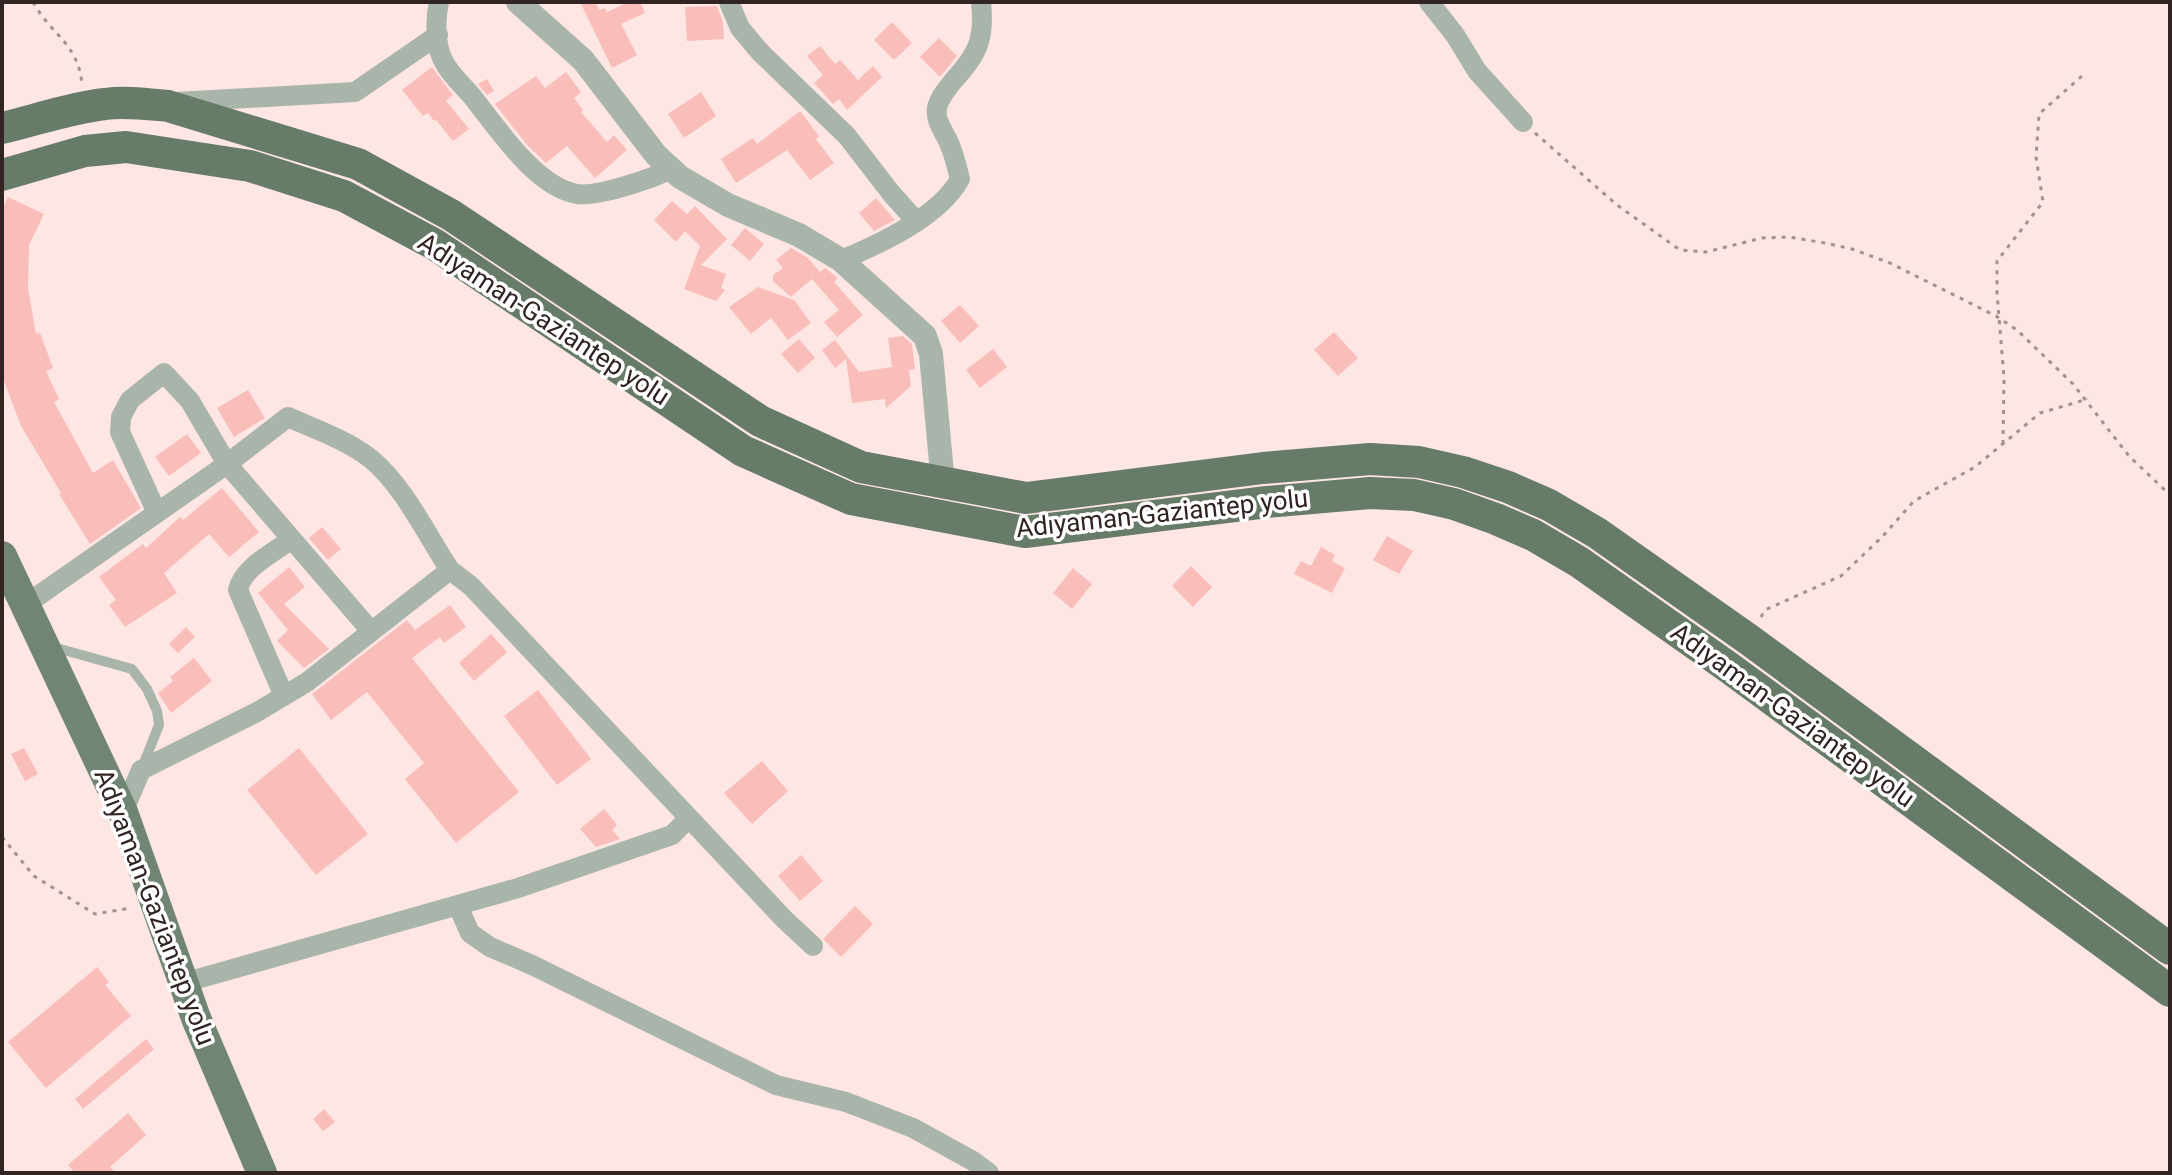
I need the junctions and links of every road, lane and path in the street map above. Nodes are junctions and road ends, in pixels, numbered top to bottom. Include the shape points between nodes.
1 (33, 2) edge
2 (439, 2) edge
3 (518, 2) edge
4 (729, 2) edge
5 (981, 2) edge
6 (1429, 2) edge
7 (438, 35) junction
8 (2082, 76) dead end
9 (145, 104) junction
10 (85, 108) junction
11 (1523, 122) joint
12 (2, 128) edge
13 (671, 169) junction
14 (2, 175) edge
15 (916, 221) junction
16 (841, 260) junction
17 (1999, 318) junction
18 (2088, 399) junction
19 (2003, 444) junction
20 (227, 464) junction
21 (943, 484) junction
22 (2170, 495) edge
23 (157, 513) junction
24 (292, 539) junction
25 (4, 566) edge
26 (450, 570) junction
27 (25, 605) junction
28 (371, 631) junction
29 (1748, 639) junction
30 (44, 645) junction
31 (284, 696) junction
32 (141, 770) junction
33 (123, 812) junction
34 (688, 819) junction
35 (2, 837) edge
36 (155, 904) junction
37 (458, 906) junction
38 (813, 946) dead end
39 (2170, 949) edge
40 (183, 983) junction
41 (2170, 991) edge
42 (262, 1173) edge
43 (989, 1173) edge

1 - 10 path via 81,68
2 - 7 street
3 - 13 street via 583,60
4 - 15 street via 740,28 760,52 847,136
5 - 15 street via 980,45 936,110 960,179 944,201
6 - 11 street via 1477,71
7 - 9 street via 355,92
7 - 13 street via 443,61 513,148 567,191 597,192
8 - 17 path via 2039,114 2036,157 2043,202 1997,261
9 - 10 highway, Adıyaman-Gaziantep yolu
9 - 21 highway, Adıyaman-Gaziantep yolu via 168,106 358,164 451,215 760,421 861,467
10 - 12 highway, Adıyaman-Gaziantep yolu
11 - 17 path via 1605,195 1680,250 1706,252 1762,238 1825,243 1890,263
13 - 16 street via 728,205 799,235
14 - 41 highway, Adıyaman-Gaziantep yolu via 85,151 126,147 250,166 344,196 434,244 743,451 851,499 1025,532 1370,493 1414,495 1496,519 1579,562
15 - 16 street
16 - 21 street via 925,336
17 - 18 path
17 - 19 path
18 - 19 path via 2040,413
18 - 22 path via 2129,456
19 - 29 path via 1975,467 1914,501 1841,576 1765,610
20 - 23 street
20 - 23 street via 190,401 164,373 130,400 120,432
20 - 24 street
20 - 26 street via 288,417 328,434 371,459 394,484
21 - 29 highway, Adıyaman-Gaziantep yolu via 1026,498 1278,466 1370,459 1419,462 1463,472 1549,505
23 - 27 street
24 - 28 street
24 - 31 street via 249,571 238,590
25 - 27 main road, Adıyaman-Gaziantep yolu
26 - 28 street
26 - 34 street via 471,586
27 - 30 main road, Adıyaman-Gaziantep yolu
28 - 31 street
29 - 39 highway, Adıyaman-Gaziantep yolu
30 - 32 lane via 132,669 147,689 159,725
30 - 33 main road, Adıyaman-Gaziantep yolu
31 - 32 street
32 - 33 street
33 - 36 main road, Adıyaman-Gaziantep yolu
34 - 37 street via 672,835
34 - 38 street
35 - 36 path via 34,876 95,914
36 - 40 main road, Adıyaman-Gaziantep yolu
37 - 40 street
37 - 43 street via 470,933 490,947 776,1085 846,1102 913,1128
40 - 42 main road, Adıyaman-Gaziantep yolu

